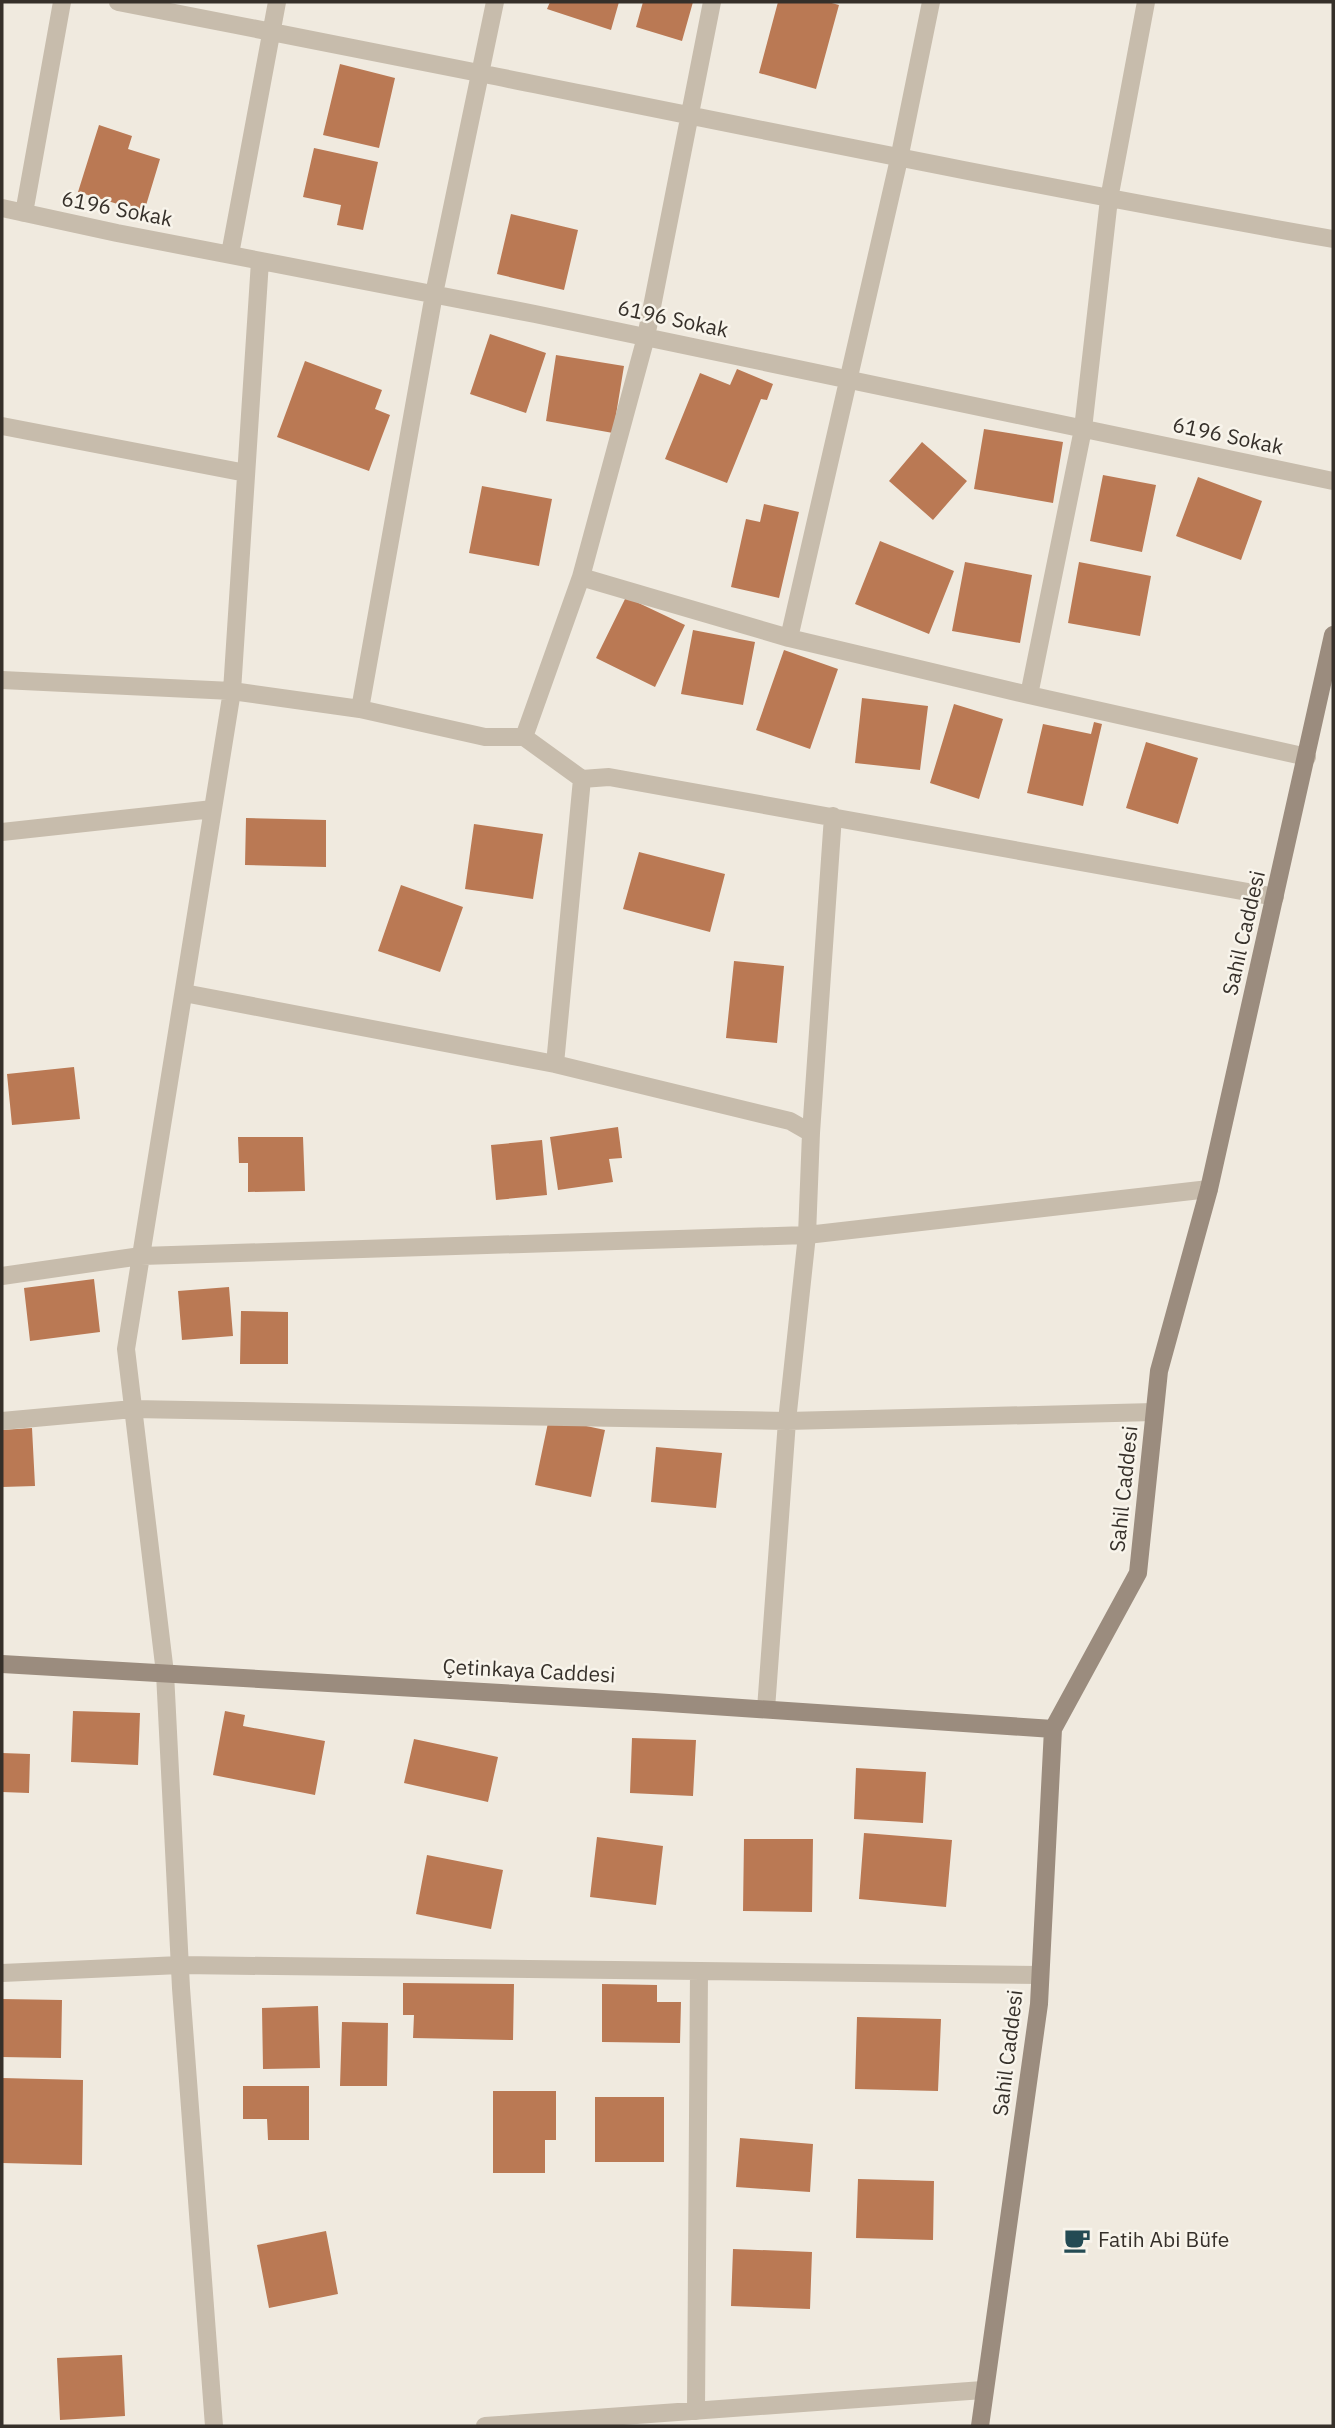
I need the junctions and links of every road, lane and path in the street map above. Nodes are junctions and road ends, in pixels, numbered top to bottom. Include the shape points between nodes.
1 (62, 2) edge
2 (118, 2) edge
3 (276, 2) edge
4 (495, 2) edge
5 (712, 2) edge
6 (931, 2) edge
7 (1146, 2) edge
8 (271, 32) junction
9 (481, 73) junction
10 (690, 116) junction
11 (899, 159) junction
12 (1109, 200) junction
13 (2, 208) edge
14 (24, 213) junction
15 (1333, 239) edge
16 (230, 254) junction
17 (260, 261) junction
18 (434, 294) junction
19 (646, 337) junction
20 (848, 379) junction
21 (2, 426) edge
22 (1083, 429) junction
23 (246, 473) junction
24 (1333, 481) edge
25 (581, 577) junction
26 (1333, 635) edge
27 (789, 638) junction
28 (2, 680) edge
29 (232, 691) junction
30 (1029, 695) junction
31 (360, 709) junction
32 (524, 737) junction
33 (1307, 757) junction
34 (582, 779) junction
35 (213, 809) junction
36 (833, 816) junction
37 (2, 832) edge
38 (1275, 897) junction
39 (184, 993) junction
40 (555, 1063) junction
41 (811, 1133) junction
42 (1209, 1189) junction
43 (807, 1234) junction
44 (141, 1256) junction
45 (2, 1276) edge
46 (133, 1409) junction
47 (1154, 1412) junction
48 (2, 1421) edge
49 (787, 1421) junction
50 (2, 1664) edge
51 (165, 1673) junction
52 (766, 1709) junction
53 (1053, 1729) junction
54 (180, 1965) junction
55 (699, 1971) junction
56 (2, 1973) edge
57 (1040, 1975) junction
58 (983, 2390) junction
59 (696, 2411) junction
60 (214, 2426) edge
61 (485, 2426) edge
62 (980, 2426) edge

1 - 14 street
2 - 8 street
3 - 8 street
4 - 9 street
5 - 10 street
6 - 11 street
7 - 12 street
8 - 9 street
8 - 16 street
9 - 10 street
9 - 18 street
10 - 11 street
10 - 19 street
11 - 12 street
11 - 20 street
12 - 15 street
12 - 22 street
13 - 14 street, 6196 Sokak
14 - 16 street, 6196 Sokak
16 - 17 street, 6196 Sokak
17 - 18 street, 6196 Sokak
17 - 23 street
18 - 19 street, 6196 Sokak
18 - 31 street
19 - 20 street, 6196 Sokak
19 - 25 street
20 - 22 street, 6196 Sokak
20 - 27 street
21 - 23 street
22 - 24 street, 6196 Sokak
22 - 30 street
23 - 29 street
25 - 27 street
25 - 32 street
26 - 33 street, Sahil Caddesi
27 - 30 street
28 - 29 street
29 - 31 street
29 - 35 street
30 - 33 street
31 - 32 street via 485,737
32 - 34 street
33 - 38 street, Sahil Caddesi
34 - 36 street via 609,776
34 - 40 street
35 - 37 street
35 - 39 street
36 - 38 street
36 - 41 street
38 - 42 street, Sahil Caddesi
39 - 40 street
39 - 44 street
40 - 41 street via 790,1121
41 - 43 street
42 - 43 street
42 - 47 street, Sahil Caddesi via 1158,1371
43 - 44 street
43 - 49 street
44 - 45 street
44 - 46 street via 126,1349
46 - 48 street
46 - 49 street
46 - 51 street
47 - 49 street
47 - 53 street, Sahil Caddesi via 1138,1573
49 - 52 street
50 - 51 street, Çetinkaya Caddesi
51 - 52 street, Çetinkaya Caddesi
51 - 54 street
52 - 53 street, Çetinkaya Caddesi
53 - 57 street, Sahil Caddesi
54 - 55 street
54 - 56 street
54 - 60 street
55 - 57 street
55 - 59 street
57 - 58 street, Sahil Caddesi
58 - 59 street
58 - 62 street, Sahil Caddesi
59 - 61 street

